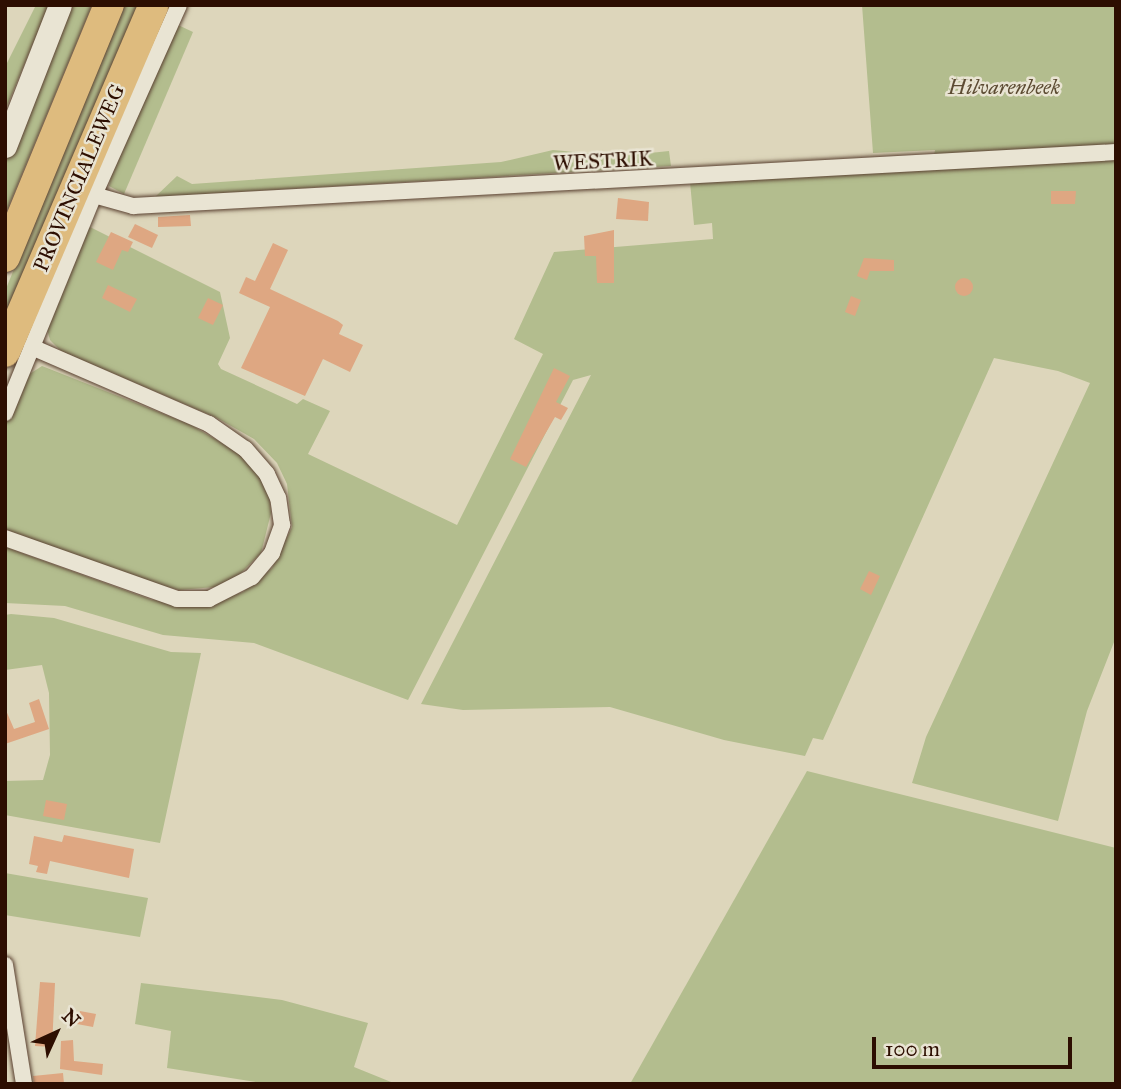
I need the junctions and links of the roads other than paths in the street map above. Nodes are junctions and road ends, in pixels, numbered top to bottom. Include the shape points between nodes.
1 (60, 5) edge
2 (109, 5) edge
3 (154, 5) edge
4 (179, 5) edge
5 (5, 146) edge
6 (1116, 152) edge
7 (94, 195) junction
8 (5, 257) edge
9 (19, 350) edge
10 (5, 413) edge
11 (5, 538) edge
12 (5, 965) edge
13 (24, 1084) edge

1 - 5 street
2 - 8 highway, PROVINCIALEWEG
3 - 9 highway, PROVINCIALEWEG
4 - 7 street
6 - 7 street, WESTRIK via 133,206
7 - 9 street
9 - 10 street
9 - 11 street via 209,424 245,449 267,474 278,498 282,526 272,553 252,577 209,599 177,599
12 - 13 street

